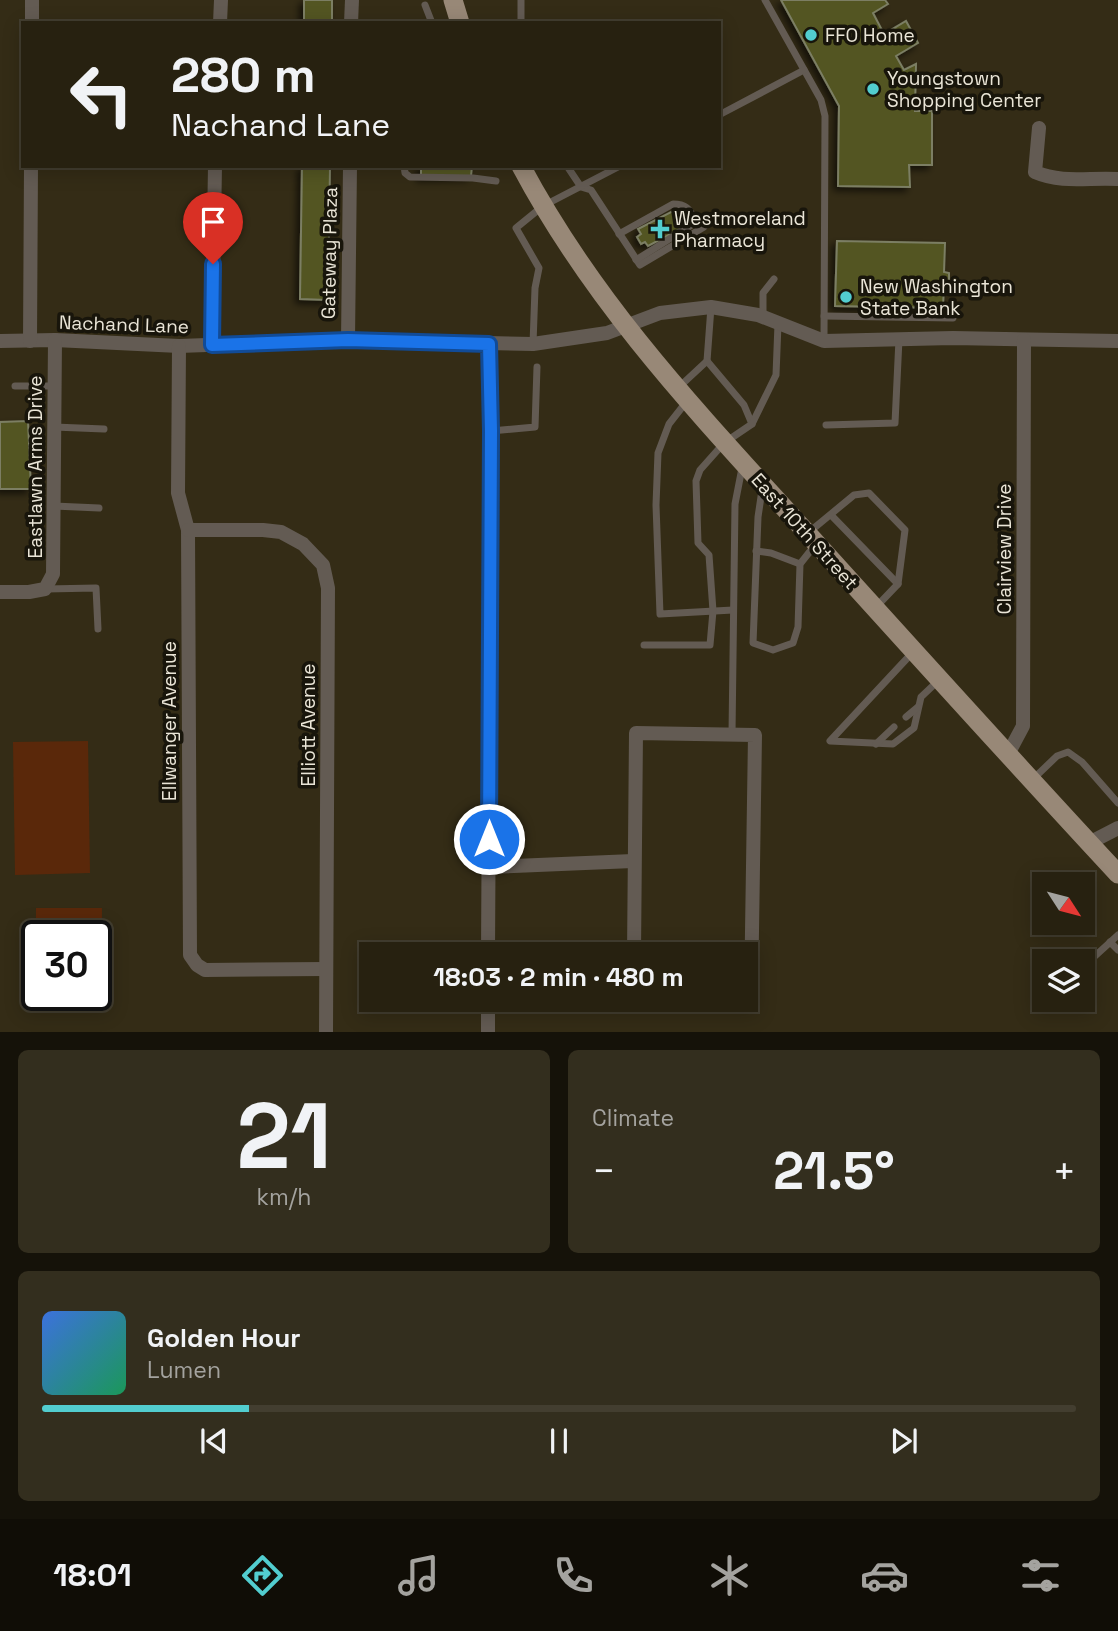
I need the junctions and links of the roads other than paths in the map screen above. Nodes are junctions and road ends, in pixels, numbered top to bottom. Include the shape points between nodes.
1 (32, 0) edge
2 (220, 0) edge
3 (352, 0) edge
4 (453, 0) edge
5 (521, 0) edge
6 (765, 0) edge
7 (425, 5) dead end
8 (32, 21) edge
9 (220, 21) edge
10 (351, 21) edge
11 (431, 21) edge
12 (459, 21) edge
13 (521, 21) edge
14 (804, 71) junction
15 (721, 114) edge
16 (1039, 128) dead end
17 (31, 168) edge
18 (215, 168) edge
19 (349, 168) edge
20 (404, 168) edge
21 (522, 168) edge
22 (569, 168) edge
23 (616, 168) edge
24 (1118, 179) edge
25 (496, 181) dead end
26 (580, 187) junction
27 (543, 206) junction
28 (704, 227) dead end
29 (619, 234) junction
30 (636, 260) junction
31 (774, 279) dead end
32 (711, 307) junction
33 (758, 315) junction
34 (824, 316) junction
35 (953, 318) dead end
36 (778, 324) junction
37 (624, 327) junction
38 (55, 340) junction
39 (348, 340) junction
40 (899, 340) junction
41 (1024, 340) junction
42 (0, 341) edge
43 (30, 341) junction
44 (824, 341) junction
45 (1118, 341) edge
46 (489, 344) junction
47 (533, 344) junction
48 (212, 345) junction
49 (179, 346) junction
50 (707, 361) junction
51 (537, 367) dead end
52 (15, 386) dead end
53 (54, 386) junction
54 (682, 395) junction
55 (752, 424) junction
56 (826, 425) dead end
57 (54, 427) junction
58 (104, 429) dead end
59 (491, 431) junction
60 (724, 443) junction
61 (743, 463) junction
62 (763, 486) junction
63 (53, 506) junction
64 (99, 508) dead end
65 (831, 515) junction
66 (188, 530) junction
67 (812, 539) junction
68 (756, 551) junction
69 (800, 564) junction
70 (898, 584) junction
71 (45, 589) junction
72 (0, 592) edge
73 (875, 608) junction
74 (733, 610) junction
75 (713, 611) junction
76 (98, 629) dead end
77 (644, 645) dead end
78 (914, 651) junction
79 (940, 679) junction
80 (919, 706) junction
81 (906, 717) dead end
82 (894, 727) dead end
83 (732, 734) junction
84 (876, 744) junction
85 (1008, 754) junction
86 (1032, 780) junction
87 (1118, 803) edge
88 (1118, 828) edge
89 (1089, 843) junction
90 (634, 861) junction
91 (489, 867) junction
92 (1118, 874) edge
93 (1118, 934) edge
94 (488, 942) edge
95 (634, 942) edge
96 (752, 942) edge
97 (1110, 942) junction
98 (1118, 950) edge
99 (1095, 956) edge
100 (326, 969) junction
101 (488, 1012) edge
102 (326, 1032) edge
103 (488, 1032) edge

1 - 8 street
2 - 9 street
3 - 10 street
4 - 12 main road
5 - 13 lane
6 - 14 lane
7 - 11 lane
14 - 15 lane
14 - 34 lane via 825,116
16 - 24 street via 1035,172 1077,181
17 - 43 street
18 - 48 street
19 - 39 street, Gateway Plaza
20 - 25 lane via 410,177
21 - 27 main road, East 10th Street
22 - 26 lane
23 - 26 lane
26 - 27 lane
26 - 29 lane via 591,190
27 - 37 main road, East 10th Street
27 - 47 lane via 516,228 539,268
28 - 30 lane via 640,265
29 - 30 lane
29 - 30 lane via 673,204 689,210 690,226
31 - 33 lane via 763,293 763,311
32 - 33 street, Nachand Lane
32 - 37 street, Nachand Lane via 660,313
32 - 50 lane
33 - 36 street, Nachand Lane
34 - 35 lane
34 - 44 lane
36 - 44 street, Nachand Lane
36 - 55 lane via 776,375
37 - 47 street, Nachand Lane
37 - 54 main road, East 10th Street
38 - 43 street, Nachand Lane
38 - 49 street, Nachand Lane
38 - 53 street, Eastlawn Arms Drive
39 - 46 street, Nachand Lane
39 - 48 street, Nachand Lane
40 - 41 street, Nachand Lane
40 - 44 street, Nachand Lane
40 - 56 lane via 895,423
41 - 45 street, Nachand Lane
41 - 85 street, Clairview Drive via 1023,726
42 - 43 street, Nachand Lane
46 - 47 street, Nachand Lane
46 - 59 street
48 - 49 street, Nachand Lane
49 - 66 street, Ellwanger Avenue via 178,493
50 - 54 lane
50 - 55 lane via 744,405
51 - 59 lane via 535,427
52 - 53 lane
53 - 57 street, Eastlawn Arms Drive
54 - 60 main road, East 10th Street
54 - 75 lane via 659,453 660,614
55 - 60 lane
57 - 58 lane
57 - 63 street, Eastlawn Arms Drive
59 - 91 street
60 - 61 main road, East 10th Street
60 - 75 lane via 696,481 698,543 709,555
61 - 62 main road, East 10th Street
61 - 74 lane via 735,504
62 - 67 main road, East 10th Street
62 - 68 lane
63 - 64 lane
63 - 71 street, Eastlawn Arms Drive via 53,574
65 - 67 lane
65 - 70 lane
65 - 70 lane via 854,495 869,493 905,530
66 - 100 street, Elliott Avenue via 281,532 303,544 323,565 328,587
66 - 100 street, Ellwanger Avenue via 190,955 205,970
67 - 69 lane
67 - 73 main road, East 10th Street
68 - 69 lane
68 - 69 lane via 753,643 773,650 793,643 798,627
70 - 73 lane
71 - 72 street
71 - 76 lane via 96,588
73 - 78 main road, East 10th Street
74 - 75 lane
74 - 83 lane
75 - 77 lane via 710,645
78 - 79 main road, East 10th Street
78 - 84 lane via 830,741
79 - 80 lane via 921,697
79 - 85 main road, East 10th Street
80 - 81 lane
80 - 84 lane via 914,728 894,744
82 - 84 lane
83 - 90 street via 636,733
83 - 96 street via 755,735
85 - 86 main road, East 10th Street
86 - 87 lane via 1057,756 1068,752 1082,761
86 - 89 main road, East 10th Street
88 - 89 street
89 - 92 main road, East 10th Street
90 - 91 street
90 - 95 street
91 - 94 street
93 - 97 lane
97 - 98 lane
97 - 99 lane
100 - 102 street, Elliott Avenue
101 - 103 street

